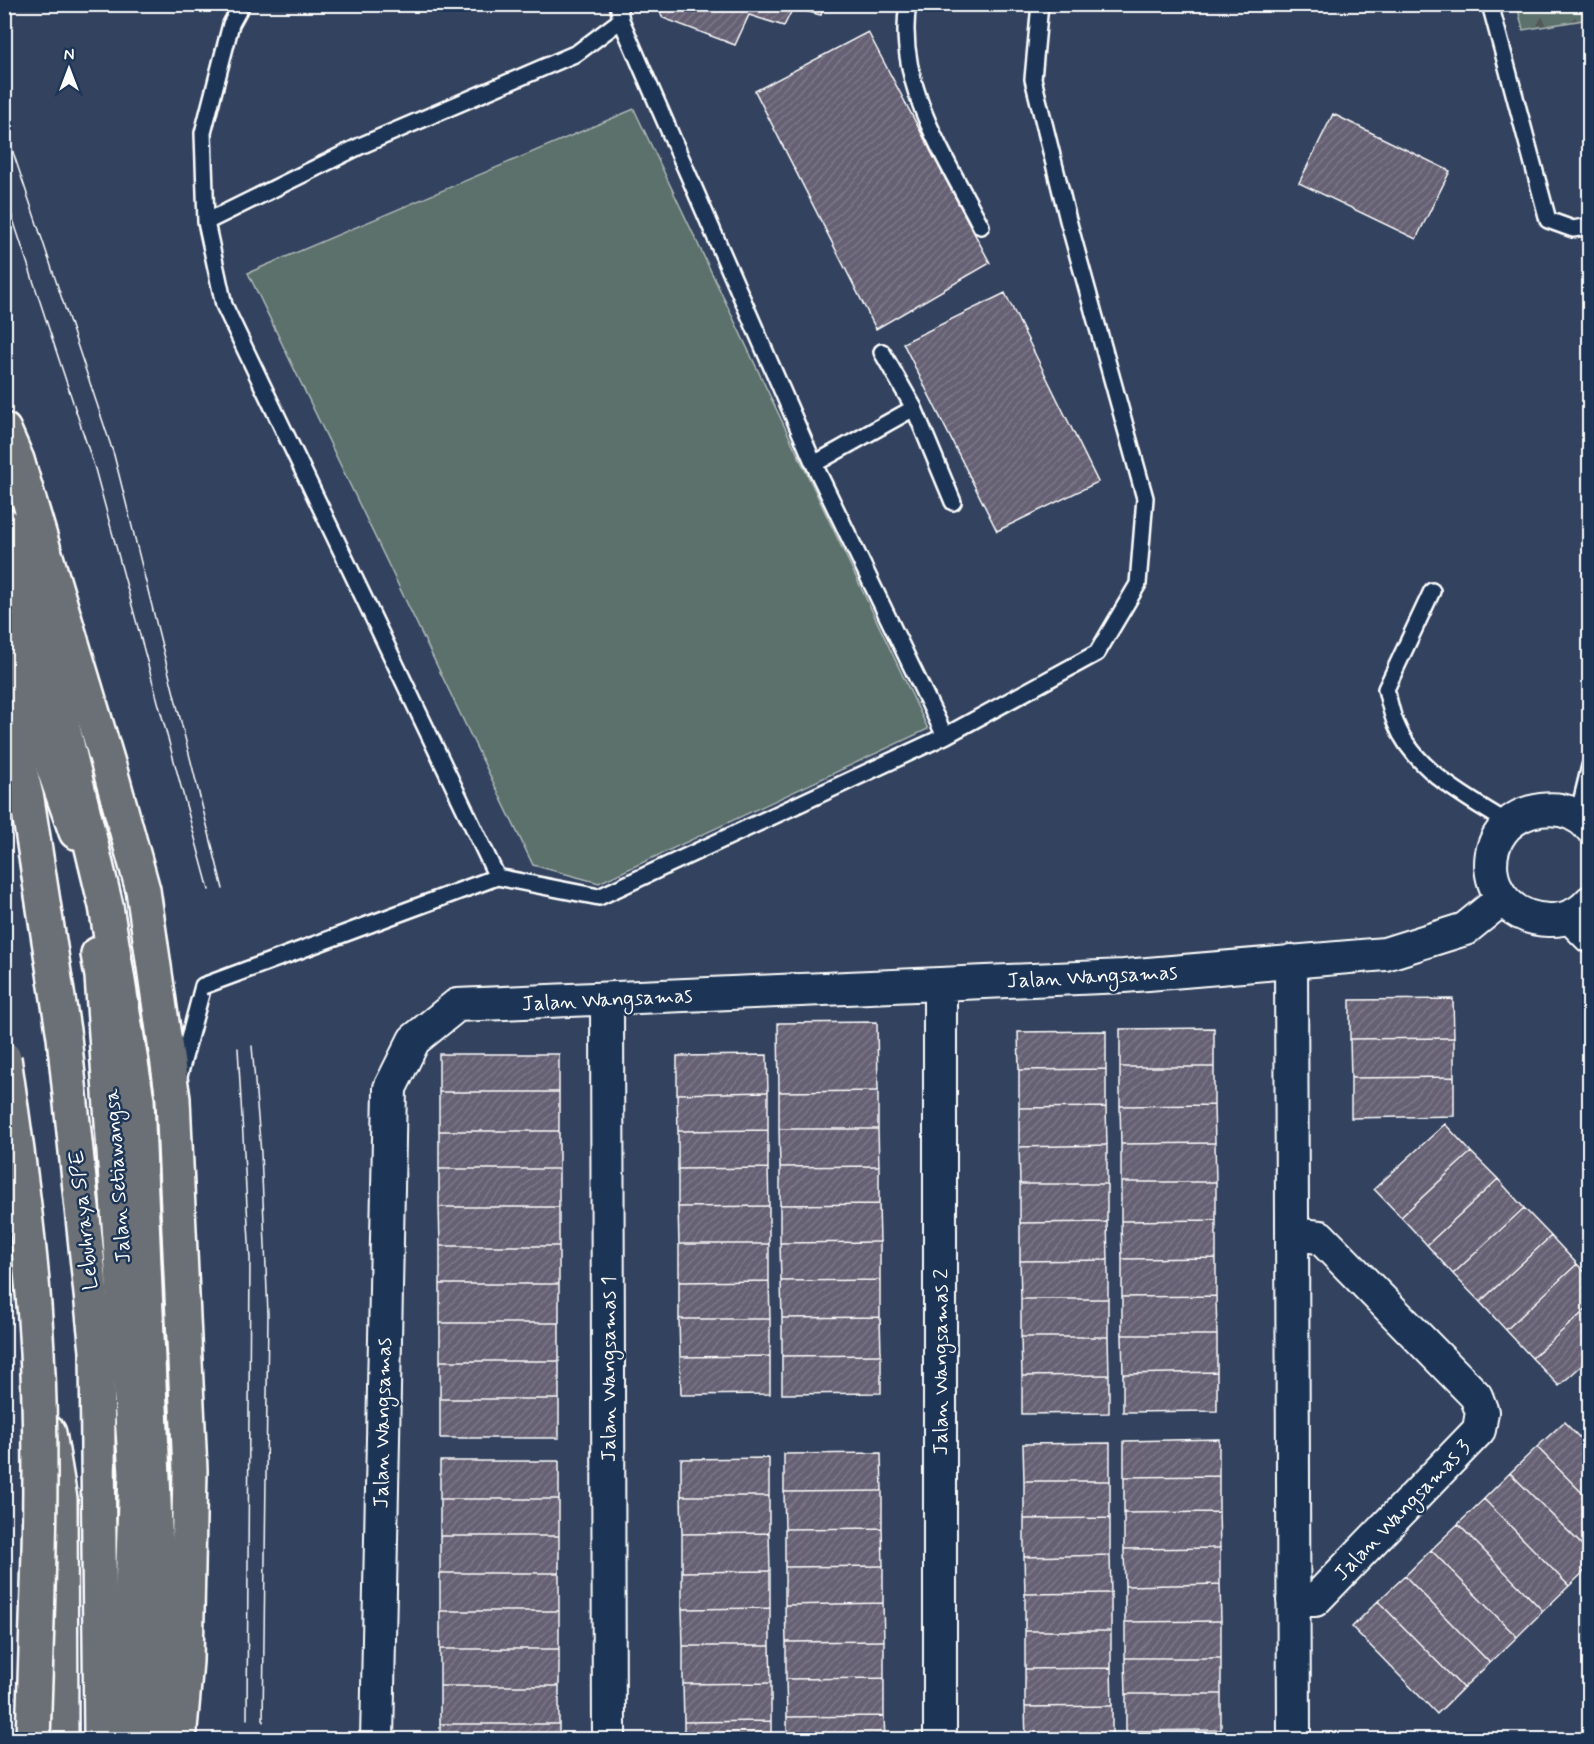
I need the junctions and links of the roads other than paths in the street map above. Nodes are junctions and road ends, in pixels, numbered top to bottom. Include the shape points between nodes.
1 (242, 4) edge
2 (908, 4) edge
3 (1040, 4) edge
4 (1490, 4) edge
5 (619, 12) edge
6 (206, 222) junction
7 (981, 225) dead end
8 (1590, 226) edge
9 (882, 352) dead end
10 (914, 408) junction
11 (4, 430) edge
12 (813, 464) junction
13 (953, 502) dead end
14 (4, 525) edge
15 (1432, 591) dead end
16 (4, 628) edge
17 (4, 706) edge
18 (945, 736) junction
19 (1590, 766) edge
20 (1584, 821) edge
21 (1510, 824) junction
22 (497, 877) junction
23 (1502, 899) junction
24 (1583, 919) edge
25 (1291, 961) junction
26 (940, 984) junction
27 (607, 999) junction
28 (4, 1058) edge
29 (173, 1099) junction
30 (4, 1153) edge
31 (1292, 1234) junction
32 (1293, 1600) junction
33 (1294, 1732) dead end
34 (33, 1740) edge
35 (61, 1740) edge
36 (101, 1740) edge
37 (127, 1740) edge
38 (153, 1740) edge
39 (179, 1740) edge
40 (377, 1740) edge
41 (609, 1740) edge
42 (940, 1740) edge

1 - 6 lane via 231,24 203,134
2 - 7 lane via 904,28 909,73 931,127
3 - 18 lane via 1033,79 1145,498 1138,584 1097,653
4 - 8 lane via 1548,220 1573,229
5 - 6 lane via 578,53 360,146
5 - 12 lane
6 - 22 lane via 224,305
9 - 10 lane
10 - 12 lane
10 - 13 lane
11 - 29 main road via 17,460 143,890
12 - 18 lane
14 - 38 main road via 54,690 104,895 137,1100 159,1620
15 - 21 lane via 1386,688 1396,725 1415,753 1440,778
16 - 37 main road, Jalan Setiawangsa via 75,830 102,976 136,1473
17 - 36 main road, Lebuhraya SPE via 27,799 64,1037 97,1351
18 - 22 lane via 599,897
19 - 20 lane
20 - 21 street via 1552,808 1524,813
21 - 23 street via 1492,849 1492,882
22 - 29 lane, bridge via 203,986
23 - 24 street via 1535,920
23 - 25 street, Jalan Wangsamas via 1465,929 1434,940 1385,954
25 - 26 street, Jalan Wangsamas via 1124,976
25 - 31 street
26 - 27 street, Jalan Wangsamas
26 - 42 street, Jalan Wangsamas 2
27 - 40 street, Jalan Wangsamas via 457,1005 414,1040 390,1088
27 - 41 street, Jalan Wangsamas 1
28 - 34 main road, bridge via 23,1188 37,1352 40,1474
29 - 39 main road via 190,1470 186,1661
30 - 35 main road via 60,1498
31 - 32 street
31 - 32 street, Jalan Wangsamas 3 via 1320,1237 1476,1396 1482,1412 1479,1430 1315,1599
32 - 33 street

